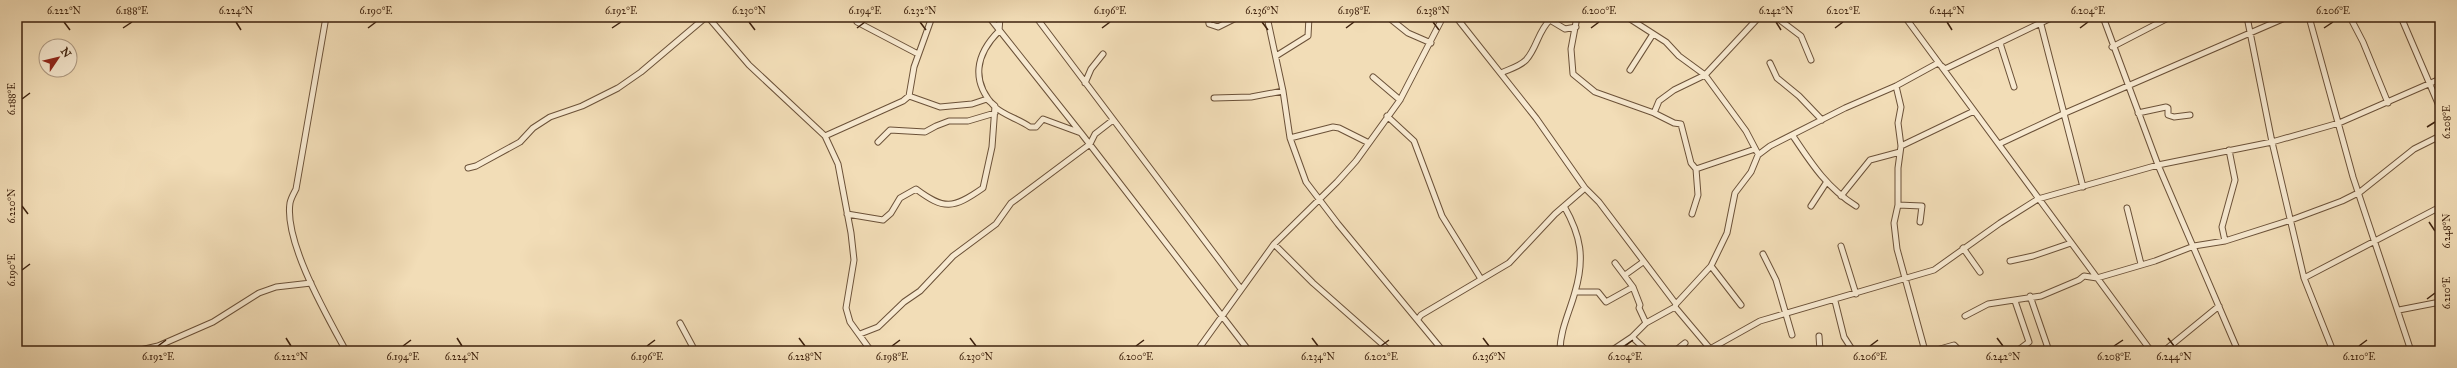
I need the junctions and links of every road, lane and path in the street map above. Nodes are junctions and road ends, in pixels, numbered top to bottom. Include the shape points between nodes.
1 (326, 17) edge
2 (707, 17) edge
3 (932, 17) edge
4 (989, 17) edge
5 (1000, 17) edge
6 (1036, 17) edge
7 (1208, 17) edge
8 (1238, 17) edge
9 (1267, 17) edge
10 (1309, 17) edge
11 (1388, 17) edge
12 (1442, 17) edge
13 (1456, 17) edge
14 (1577, 17) edge
15 (1627, 17) edge
16 (1759, 17) edge
17 (1776, 17) edge
18 (1905, 17) edge
19 (2039, 17) edge
20 (2053, 17) edge
21 (2103, 17) edge
22 (2170, 17) edge
23 (2246, 17) edge
24 (2287, 17) edge
25 (2310, 17) edge
26 (2350, 17) edge
27 (2401, 17) edge
28 (2438, 17) edge
29 (1230, 19) edge
30 (857, 22) dead end
31 (2440, 23) edge
32 (2041, 24) junction
33 (1576, 28) junction
34 (999, 31) junction
35 (2250, 33) junction
36 (1654, 34) junction
37 (1430, 43) junction
38 (2000, 43) junction
39 (2112, 47) junction
40 (918, 54) junction
41 (1103, 54) dead end
42 (1276, 56) junction
43 (1811, 60) dead end
44 (1770, 62) dead end
45 (1938, 63) junction
46 (1630, 70) dead end
47 (1501, 73) junction
48 (1705, 75) junction
49 (1373, 77) dead end
50 (2440, 79) edge
51 (1085, 83) junction
52 (2430, 84) junction
53 (1896, 86) junction
54 (2014, 87) dead end
55 (2128, 87) junction
56 (1283, 91) junction
57 (909, 96) junction
58 (1214, 98) dead end
59 (1400, 100) junction
60 (2388, 103) junction
61 (995, 106) junction
62 (2440, 108) edge
63 (1974, 111) junction
64 (995, 113) junction
65 (1654, 113) junction
66 (2138, 113) junction
67 (2063, 114) junction
68 (2190, 115) dead end
69 (1388, 116) junction
70 (1113, 120) junction
71 (1822, 120) junction
72 (2339, 122) junction
73 (1081, 133) junction
74 (825, 136) junction
75 (1793, 136) junction
76 (2440, 136) edge
77 (1290, 138) junction
78 (878, 142) dead end
79 (1368, 142) junction
80 (2272, 142) junction
81 (1090, 144) junction
82 (1999, 144) junction
83 (1900, 149) junction
84 (1756, 150) junction
85 (2229, 150) junction
86 (1758, 156) junction
87 (2158, 165) junction
88 (468, 168) dead end
89 (1696, 169) junction
90 (1826, 183) junction
91 (2082, 187) junction
92 (1585, 188) junction
93 (2360, 192) junction
94 (1841, 196) junction
95 (1319, 198) junction
96 (2038, 199) junction
97 (1898, 205) junction
98 (1564, 206) junction
99 (1812, 206) dead end
100 (1856, 206) dead end
101 (2440, 207) edge
102 (2127, 208) dead end
103 (847, 214) junction
104 (1692, 214) dead end
105 (2291, 220) junction
106 (1920, 222) dead end
107 (2224, 241) junction
108 (2376, 241) junction
109 (2071, 243) junction
110 (1274, 244) junction
111 (1841, 246) dead end
112 (2194, 246) junction
113 (1963, 248) junction
114 (1763, 254) dead end
115 (2010, 261) dead end
116 (1643, 262) junction
117 (1615, 263) dead end
118 (2141, 264) junction
119 (1710, 266) junction
120 (1980, 272) dead end
121 (1625, 275) junction
122 (1903, 278) junction
123 (2097, 278) junction
124 (2304, 278) junction
125 (1481, 279) junction
126 (311, 283) junction
127 (1633, 288) junction
128 (1241, 289) junction
129 (1575, 292) junction
130 (1856, 294) junction
131 (2030, 296) junction
132 (1835, 300) junction
133 (2015, 300) junction
134 (2440, 302) edge
135 (1675, 305) junction
136 (1741, 305) dead end
137 (2219, 306) junction
138 (2399, 310) junction
139 (1785, 313) junction
140 (1965, 316) dead end
141 (1222, 317) junction
142 (1418, 319) junction
143 (680, 323) dead end
144 (1646, 323) junction
145 (860, 334) junction
146 (1792, 336) dead end
147 (1819, 336) dead end
148 (1632, 337) junction
149 (1705, 342) junction
150 (1684, 343) dead end
151 (1716, 344) junction
152 (1711, 350) edge
153 (2150, 350) edge
154 (136, 351) edge
155 (346, 351) edge
156 (695, 351) edge
157 (871, 351) edge
158 (1197, 351) edge
159 (1250, 351) edge
160 (1390, 351) edge
161 (1443, 351) edge
162 (1560, 351) edge
163 (1611, 351) edge
164 (1647, 351) edge
165 (1675, 351) edge
166 (1820, 351) edge
167 (1854, 351) edge
168 (1925, 351) edge
169 (1933, 351) edge
170 (1960, 351) edge
171 (2017, 351) edge
172 (2049, 351) edge
173 (2164, 351) edge
174 (2238, 351) edge
175 (2333, 351) edge
176 (2411, 351) edge

1 - 126 street via 296,189 290,202 294,239
2 - 74 street via 749,65
2 - 88 street via 618,88 582,106 550,117 520,142
3 - 40 street
4 - 34 street
5 - 34 street
6 - 51 street
7 - 29 street via 1209,24 1218,27
8 - 29 street
9 - 42 street
10 - 42 street via 1308,36
11 - 37 street via 1408,33
12 - 37 street
13 - 47 street
14 - 33 street
15 - 36 street
16 - 48 street
17 - 43 street via 1801,36
18 - 45 street
19 - 32 street
20 - 32 street
21 - 39 street
22 - 39 street
23 - 35 street
24 - 35 street
25 - 72 street
26 - 60 street
27 - 52 street
28 - 31 street
30 - 40 street
32 - 38 street
32 - 67 street
33 - 47 street via 1565,29 1550,20 1541,31 1538,42 1526,60
33 - 65 street via 1572,34 1572,64 1573,74 1579,82 1594,92
34 - 61 street via 987,44 977,74 984,91
34 - 73 street
35 - 55 street
35 - 80 street
36 - 46 street
36 - 48 street
37 - 59 street
38 - 45 street via 1946,69
38 - 54 street
39 - 55 street
40 - 57 street
41 - 51 street via 1091,69
42 - 56 street
44 - 71 street via 1777,78
45 - 53 street
45 - 63 street
47 - 92 street
48 - 65 street via 1674,90 1659,101
48 - 84 street via 1746,130
49 - 59 street
50 - 52 street
51 - 70 street
52 - 60 street
52 - 62 street
53 - 71 street
53 - 83 street via 1901,107 1898,123
55 - 66 street
55 - 67 street
56 - 58 street via 1251,97
56 - 77 street
57 - 61 street via 940,107 972,104 987,99
57 - 74 street
59 - 69 street
60 - 72 street
61 - 64 street
61 - 73 street via 1030,127 1036,128 1043,119
63 - 82 street
63 - 83 street
64 - 78 street via 968,121 949,121 926,132 890,130
64 - 103 street via 992,147 983,188 972,196 946,206 933,202 916,189 900,198 891,213 883,220
65 - 89 street via 1674,124 1682,124 1691,163
66 - 68 street via 2163,107 2168,108 2168,115 2174,117
66 - 87 street
67 - 82 street
67 - 91 street
69 - 79 street
69 - 125 street via 1414,141 1442,216
70 - 81 street via 1095,134
70 - 128 street
71 - 75 street
72 - 80 street
72 - 93 street via 2353,177
73 - 81 street
74 - 103 street via 838,164
75 - 86 street via 1770,146
75 - 90 street
76 - 93 street via 2414,149
77 - 79 street via 1332,127
77 - 95 street via 1302,173
79 - 95 street via 1351,166
80 - 85 street
80 - 105 street
81 - 141 street
81 - 145 street via 1011,204 996,224 953,256 920,291 904,302 878,327
82 - 96 street
83 - 94 street via 1870,160
83 - 97 street
84 - 86 street
84 - 89 street
85 - 87 street
85 - 107 street via 2235,180 2222,227
86 - 119 street via 1751,172 1735,193 1727,233
87 - 91 street
87 - 112 street
89 - 104 street via 1698,195
90 - 94 street
90 - 99 street
91 - 96 street
92 - 98 street
92 - 116 street via 1599,202
93 - 105 street
93 - 108 street
94 - 100 street
95 - 110 street
95 - 142 street
96 - 109 street
96 - 113 street
97 - 106 street via 1922,206
97 - 122 street via 1894,224
98 - 125 street via 1509,263
98 - 129 street via 1581,245
101 - 108 street
102 - 118 street
103 - 145 street via 854,260 846,308 850,322
105 - 107 street
105 - 124 street
107 - 112 street
108 - 124 street
108 - 138 street
109 - 115 street
109 - 123 street
110 - 128 street
110 - 160 street via 1313,283
111 - 130 street
112 - 118 street
112 - 137 street
113 - 120 street
113 - 122 street via 1934,270
114 - 139 street via 1772,267
116 - 121 street
116 - 135 street
117 - 121 street
118 - 123 street
119 - 135 street
119 - 136 street
121 - 127 street
122 - 130 street
122 - 168 street
123 - 131 street via 2084,276 2061,289 2041,296
123 - 153 street
124 - 175 street
125 - 142 street
126 - 154 street via 276,287 259,293 213,322 158,346
126 - 155 street
127 - 129 street via 1606,302 1598,292
127 - 144 street
128 - 141 street
129 - 162 street via 1566,319
130 - 132 street
131 - 133 street
131 - 172 street
132 - 139 street
132 - 167 street via 1844,337
133 - 140 street via 1988,304
133 - 171 street via 2029,342
134 - 138 street
135 - 144 street
135 - 149 street
137 - 173 street
137 - 174 street
138 - 176 street
139 - 146 street
139 - 151 street via 1760,321
141 - 158 street
141 - 159 street
142 - 161 street
143 - 156 street
144 - 148 street
145 - 157 street
147 - 166 street
148 - 163 street
148 - 164 street
149 - 151 street
149 - 152 street
150 - 165 street
151 - 152 street
169 - 170 street via 1954,345

